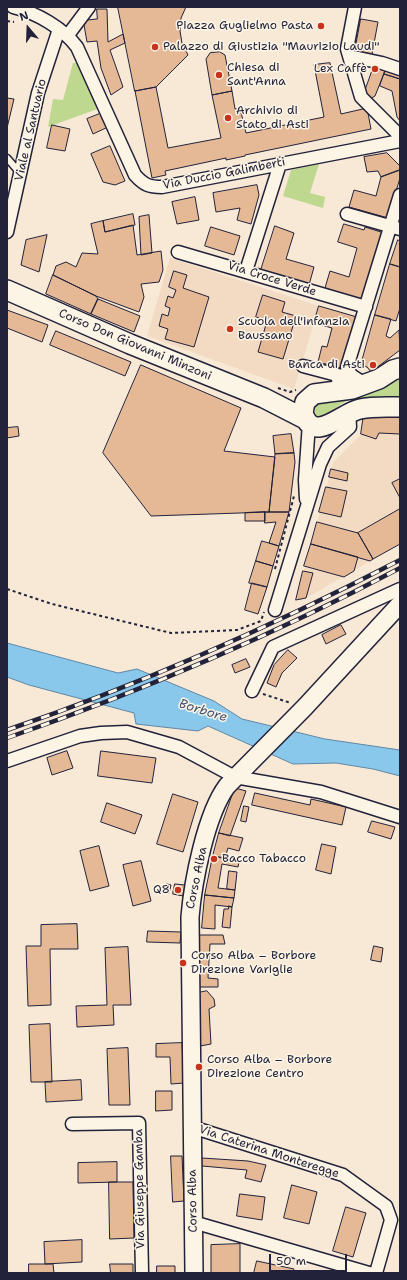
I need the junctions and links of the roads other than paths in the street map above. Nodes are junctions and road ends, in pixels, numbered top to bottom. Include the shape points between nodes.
1 (13, 7) edge
2 (89, 7) edge
3 (354, 7) edge
4 (63, 32) junction
5 (349, 56) junction
6 (400, 69) edge
7 (400, 136) edge
8 (400, 141) edge
9 (7, 158) edge
10 (280, 164) junction
11 (20, 173) junction
12 (400, 195) edge
13 (347, 214) dead end
14 (396, 228) edge
15 (7, 232) edge
16 (178, 252) dead end
17 (246, 270) junction
18 (7, 290) edge
19 (366, 307) junction
20 (303, 366) dead end
21 (398, 367) edge
22 (360, 381) junction
23 (337, 383) junction
24 (314, 394) junction
25 (264, 398) junction
26 (400, 407) edge
27 (307, 421) junction
28 (336, 429) junction
29 (307, 508) junction
30 (400, 589) edge
31 (400, 604) edge
32 (270, 608) road end
33 (252, 691) road end
34 (7, 761) edge
35 (241, 771) junction
36 (400, 817) edge
37 (72, 1124) dead end
38 (192, 1127) junction
39 (193, 1222) junction
40 (142, 1273) edge
41 (194, 1273) edge
42 (369, 1273) edge
43 (376, 1273) edge

1 - 4 street
2 - 4 street, Viale al Santuario
3 - 5 street
4 - 10 street, Via Duccio Galimberti via 77,47 136,175 144,185 162,187
4 - 11 street, Viale al Santuario via 38,93
5 - 6 street
5 - 7 street via 361,96
8 - 10 street, Via Duccio Galimberti
9 - 11 lane
10 - 17 street
11 - 15 street, Viale al Santuario
12 - 14 street
13 - 14 street
14 - 19 street
16 - 17 street, Via Croce Verde
17 - 19 street, Via Croce Verde
18 - 25 main road, Corso Don Giovanni Minzoni via 130,344
19 - 22 street via 347,367 351,375
20 - 23 street
21 - 22 main road, Corso Don Giovanni Minzoni via 379,379
22 - 23 main road, Corso Don Giovanni Minzoni
23 - 24 main road, Corso Don Giovanni Minzoni
24 - 25 main road, Corso Don Giovanni Minzoni
24 - 27 main road via 303,407
25 - 27 main road, Corso Don Giovanni Minzoni
26 - 28 main road via 373,407 349,412
27 - 28 main road via 320,427
27 - 29 street
28 - 29 street via 323,455
29 - 32 street
30 - 33 street via 273,647
31 - 35 street, Corso Alba via 298,705
34 - 35 street via 80,736 127,732 179,747
35 - 36 street via 321,792
35 - 38 street, Corso Alba via 222,792 199,861 191,901
37 - 40 street, Via Giuseppe Gamba via 139,1123
38 - 39 street, Corso Alba
38 - 43 street, Via Caterina Monteregge via 343,1175 386,1206 392,1220
39 - 41 street, Corso Alba
39 - 42 street

